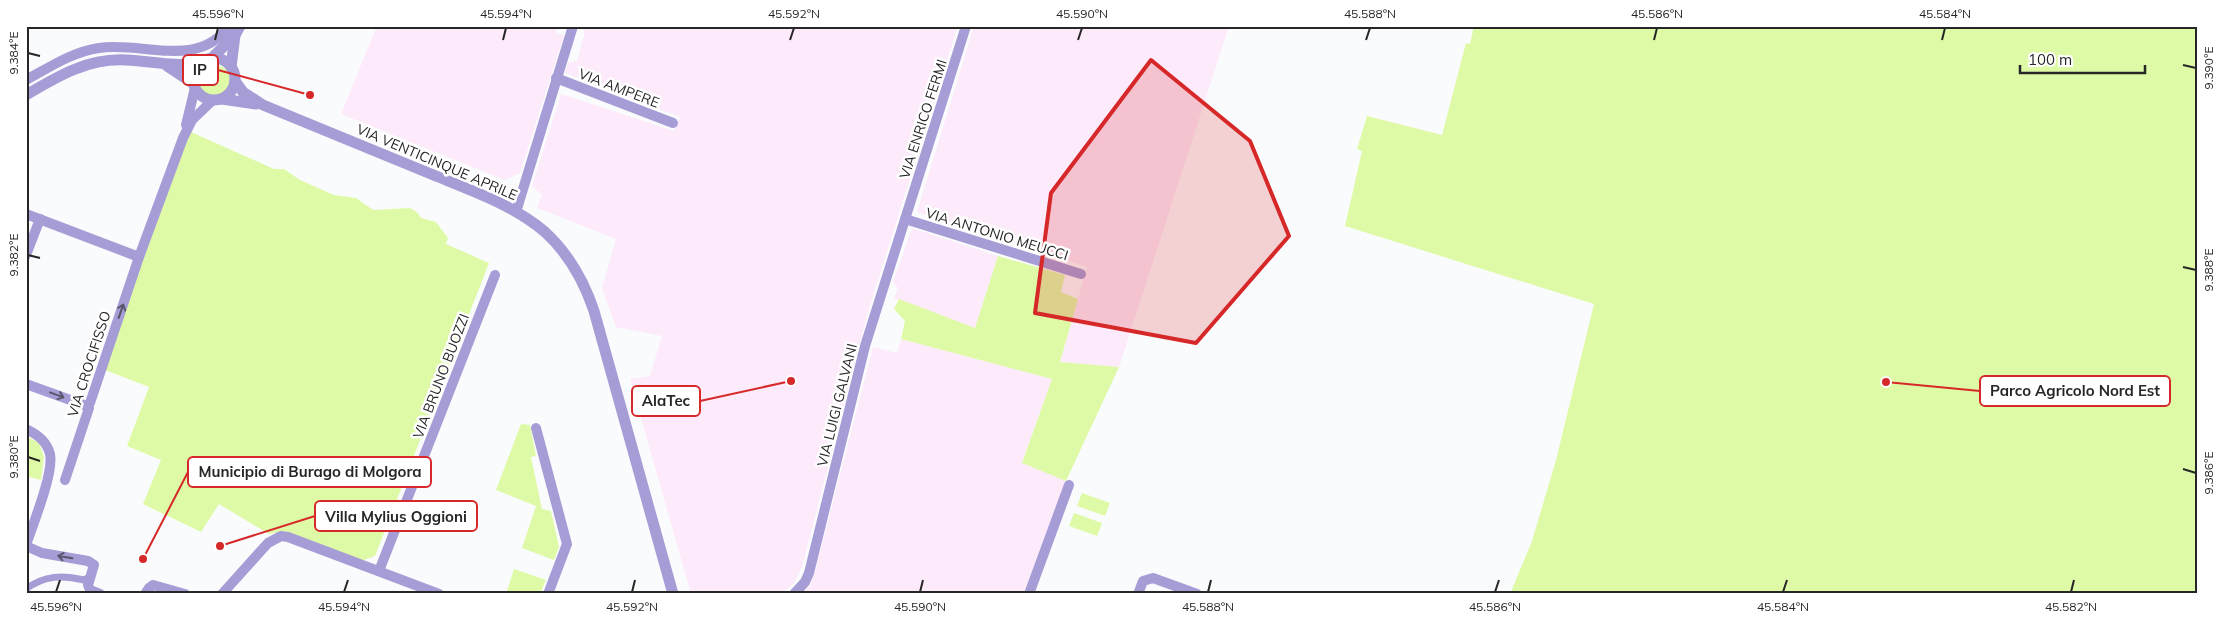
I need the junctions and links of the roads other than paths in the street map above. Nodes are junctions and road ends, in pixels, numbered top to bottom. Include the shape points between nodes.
1 (573, 26) edge
2 (966, 26) edge
3 (234, 29) edge
4 (207, 60) junction
5 (165, 65) junction
6 (231, 67) junction
7 (556, 78) junction
8 (26, 80) edge
9 (235, 80) junction
10 (194, 86) junction
11 (26, 95) edge
12 (218, 99) junction
13 (263, 105) junction
14 (673, 123) dead end
15 (182, 138) junction
16 (516, 212) junction
17 (34, 217) edge
18 (905, 220) junction
19 (26, 255) edge
20 (139, 257) junction
21 (1081, 274) dead end
22 (495, 275) dead end
23 (26, 384) edge
24 (87, 406) junction
25 (536, 428) dead end
26 (26, 429) edge
27 (65, 480) dead end
28 (1069, 486) dead end
29 (26, 546) edge
30 (665, 561) junction
31 (379, 571) junction
32 (92, 575) junction
33 (26, 589) edge
34 (100, 594) edge
35 (145, 594) edge
36 (185, 594) edge
37 (222, 594) edge
38 (439, 594) edge
39 (548, 594) edge
40 (673, 594) edge
41 (678, 594) edge
42 (794, 594) edge
43 (1029, 594) edge
44 (1138, 594) edge
45 (1197, 594) edge

1 - 7 street
2 - 18 street, VIA ENRICO FERMI
3 - 4 street
3 - 6 street
3 - 8 street via 196,50 180,52 117,46 87,50
4 - 5 street
4 - 6 street via 223,60
4 - 10 street via 194,72
5 - 10 street
5 - 11 street via 127,60 99,62 71,70
6 - 9 street
7 - 14 street, VIA AMPERE
7 - 16 street
9 - 12 street via 231,91
9 - 13 street, VIA VENTICINQUE APRILE via 241,90
10 - 12 street via 202,96
10 - 15 street
12 - 13 street, VIA VENTICINQUE APRILE
12 - 15 street via 192,120
13 - 16 street, VIA VENTICINQUE APRILE
15 - 20 street, VIA CROCIFISSO
16 - 30 street, VIA VENTICINQUE APRILE via 556,244 571,262 587,292
17 - 19 street
17 - 20 street
18 - 21 street, VIA ANTONIO MEUCCI
18 - 42 street, VIA LUIGI GALVANI via 865,346 809,573
24 -> 20 street, VIA CROCIFISSO
22 - 31 street, VIA BRUNO BUOZZI
23 -> 24 street
24 - 27 street, VIA CROCIFISSO
25 - 39 street via 567,544
26 - 29 street via 44,442 50,454 44,489
28 - 43 street
32 -> 29 street via 94,565 88,561 42,553
30 - 40 street, VIA VENTICINQUE APRILE
30 - 41 street, VIA VENTICINQUE APRILE
31 - 37 street via 281,536 268,543
31 - 38 street
32 - 33 street via 84,580 54,576
32 - 34 street via 88,585 90,590
35 - 36 street via 153,585
44 - 45 street via 1143,581 1153,578

